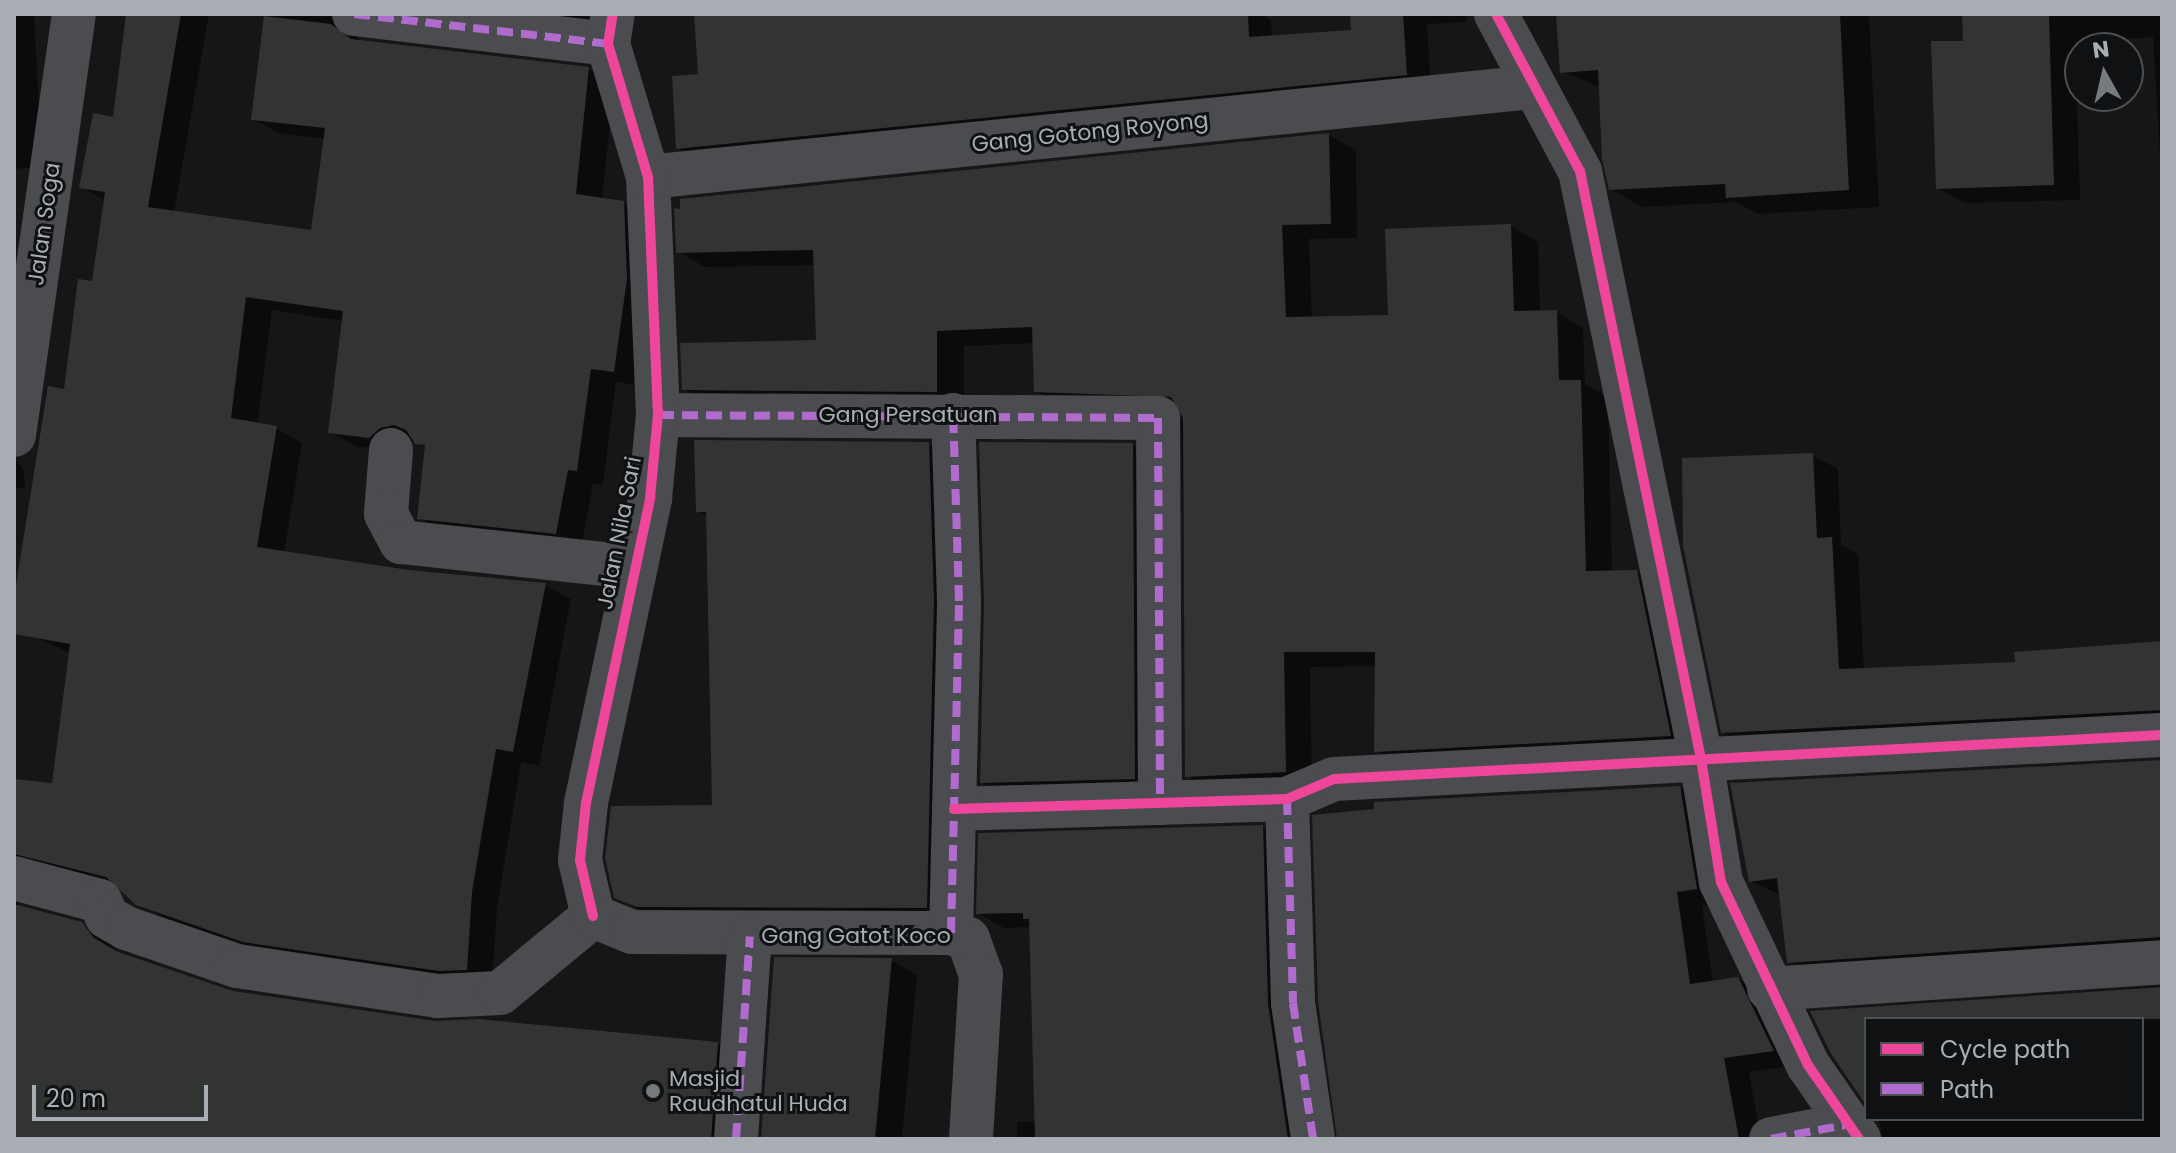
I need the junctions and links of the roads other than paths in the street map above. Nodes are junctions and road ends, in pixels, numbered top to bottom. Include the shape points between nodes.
1 (74, 14) edge
2 (354, 14) edge
3 (1496, 14) edge
4 (611, 29) edge
5 (1532, 87) junction
6 (648, 177) junction
7 (658, 415) junction
8 (953, 415) junction
9 (14, 435) edge
10 (391, 450) dead end
11 (633, 567) junction
12 (2162, 735) edge
13 (1701, 759) junction
14 (1287, 799) junction
15 (1160, 803) junction
16 (954, 809) junction
17 (14, 878) edge
18 (593, 916) junction
19 (951, 933) junction
20 (750, 936) junction
21 (2162, 962) edge
22 (1769, 989) junction
23 (1852, 1132) edge
24 (736, 1139) edge
25 (971, 1139) edge
26 (1313, 1139) edge
27 (1771, 1139) edge

1 - 9 street, Jalan Soga
2 - 4 street
3 - 5 street
4 - 6 street, Jalan Nila Sari
5 - 6 street, Gang Gotong Royong
5 - 13 street via 1580,171
6 - 7 street, Jalan Nila Sari
7 - 8 street, Gang Persatuan
7 - 11 street, Jalan Nila Sari via 650,498
8 - 15 street, Gang Persatuan via 1158,418
8 - 16 street via 959,601
10 - 11 street via 386,514 401,542
11 - 18 street, Jalan Nila Sari via 580,860
12 - 13 street
13 - 14 street via 1334,779
13 - 22 street via 1721,882
14 - 15 street
14 - 26 street via 1293,1003
15 - 16 street
16 - 19 street
17 - 18 street via 100,901 107,917 126,928 237,966 438,996 500,993
18 - 20 street, Gang Gatot Koco via 632,932
19 - 20 street, Gang Gatot Koco
19 - 25 street, Gang Gatot Koco via 968,939 981,974
20 - 24 street
21 - 22 street
22 - 23 street
23 - 27 street

